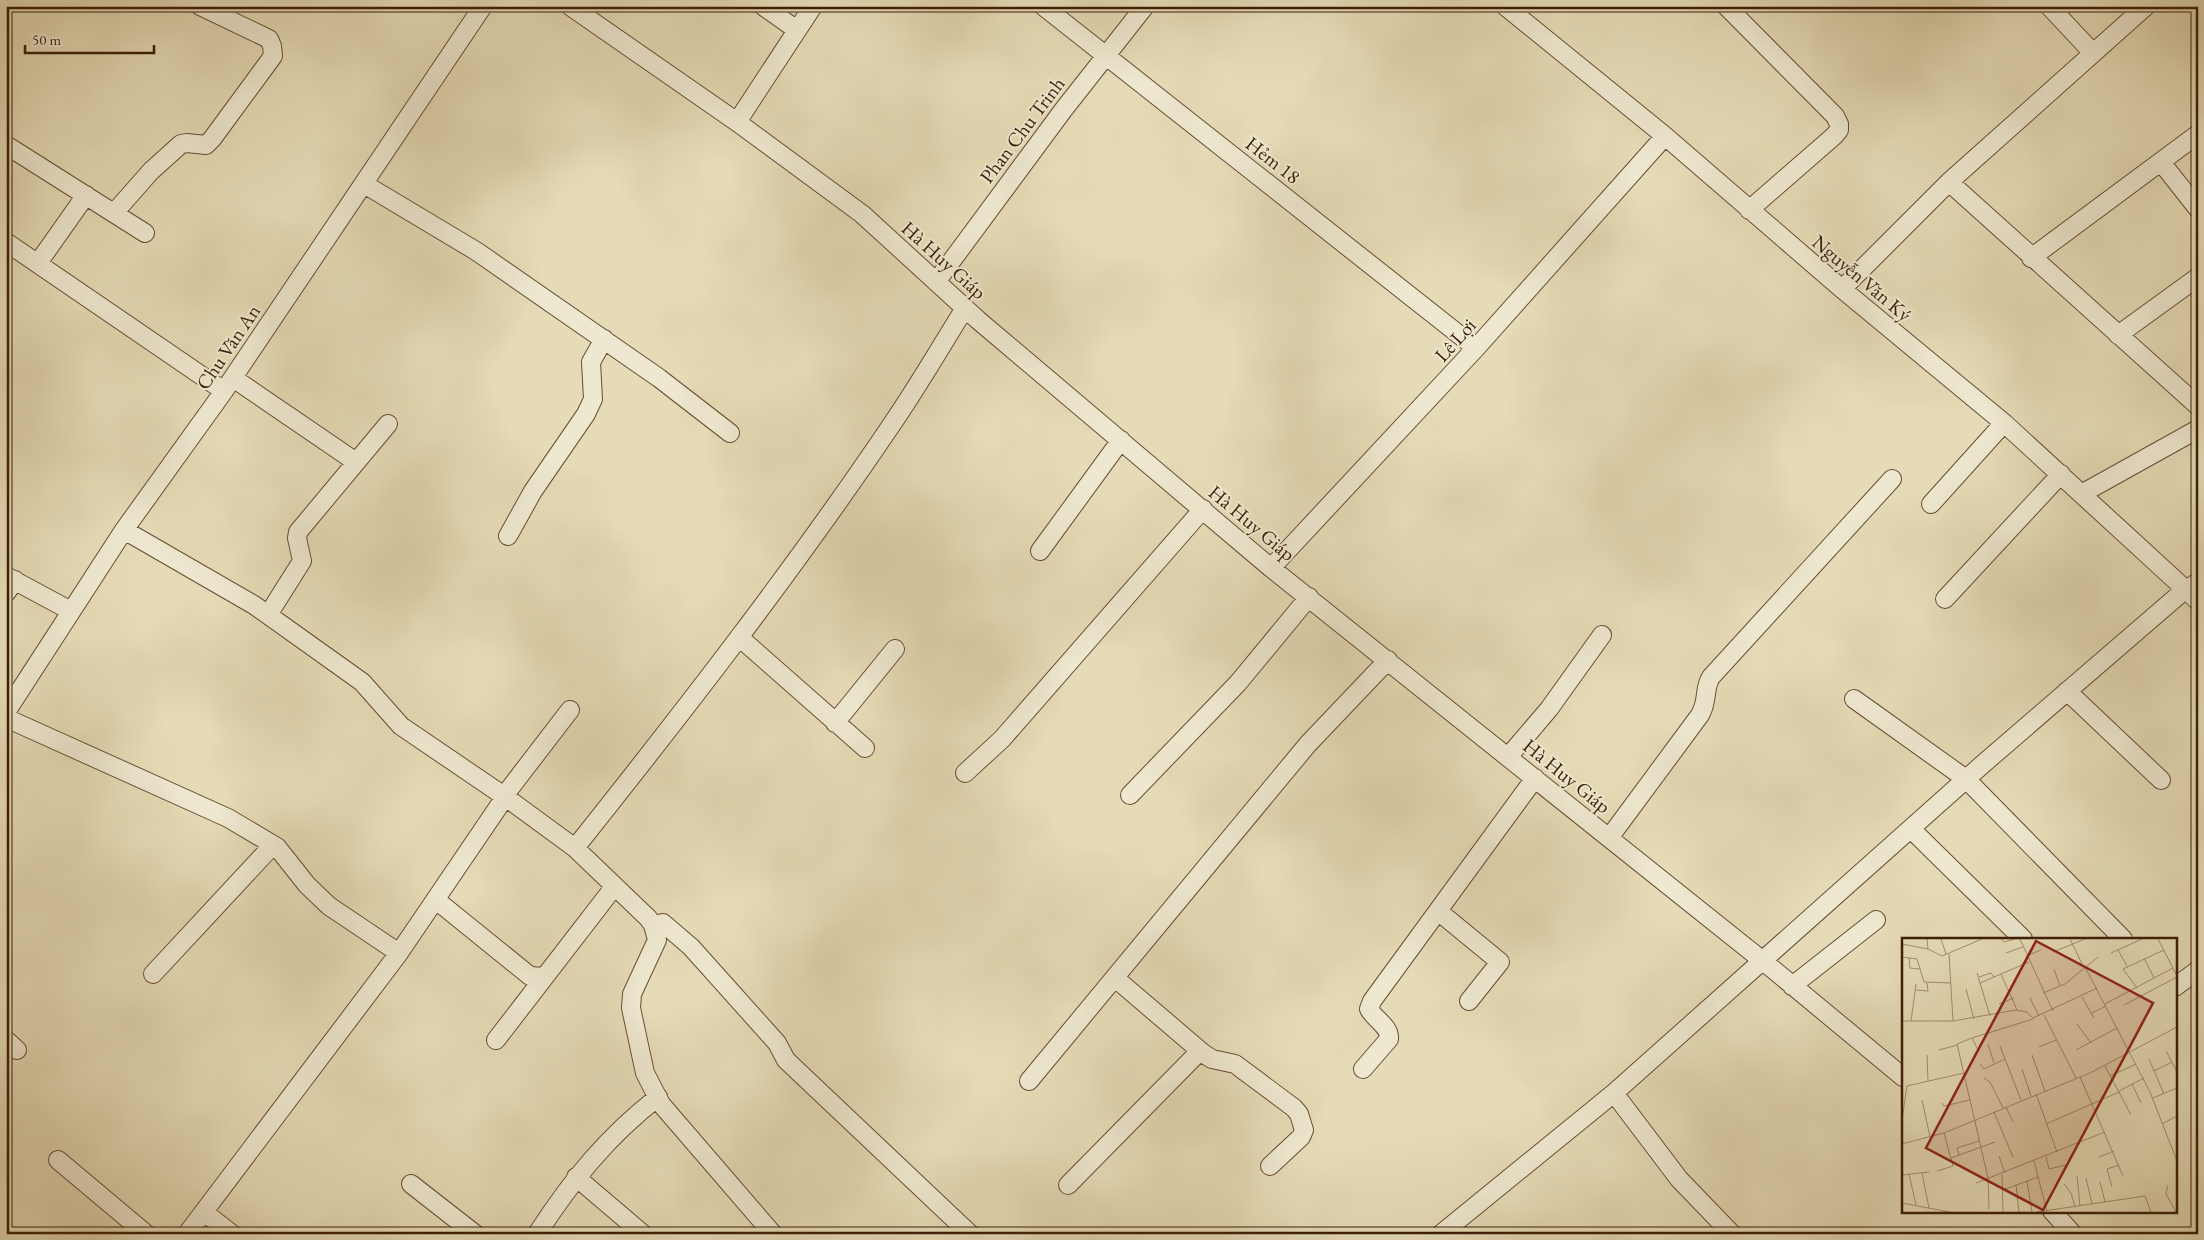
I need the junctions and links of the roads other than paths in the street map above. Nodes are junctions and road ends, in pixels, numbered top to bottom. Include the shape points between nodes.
1 (200, 6) edge
2 (483, 6) edge
3 (570, 6) edge
4 (763, 6) edge
5 (813, 6) edge
6 (1043, 6) edge
7 (1145, 6) edge
8 (1505, 6) edge
9 (1726, 6) edge
10 (2049, 6) edge
11 (2146, 6) edge
12 (797, 30) junction
13 (2093, 53) junction
14 (1106, 56) junction
15 (737, 122) junction
16 (2198, 134) edge
17 (1665, 136) junction
18 (6, 145) edge
19 (2161, 162) junction
20 (1949, 182) junction
21 (364, 184) junction
22 (86, 195) junction
23 (2198, 209) edge
24 (1749, 210) junction
25 (114, 213) junction
26 (145, 233) dead end
27 (6, 242) edge
28 (2031, 258) junction
29 (38, 263) junction
30 (2198, 278) edge
31 (936, 282) junction
32 (1842, 290) junction
33 (965, 308) junction
34 (2118, 334) junction
35 (604, 339) junction
36 (1476, 348) junction
37 (229, 384) junction
38 (2198, 406) edge
39 (2004, 423) junction
40 (388, 424) dead end
41 (2198, 429) edge
42 (730, 433) dead end
43 (1121, 440) junction
44 (356, 462) junction
45 (2061, 474) junction
46 (1892, 479) dead end
47 (2083, 494) junction
48 (1931, 504) dead end
49 (1203, 509) junction
50 (124, 530) junction
51 (508, 536) dead end
52 (1040, 551) dead end
53 (1271, 568) junction
54 (9, 583) edge
55 (2194, 591) edge
56 (1309, 597) junction
57 (1945, 599) dead end
58 (71, 611) junction
59 (268, 615) junction
60 (1602, 635) dead end
61 (739, 637) junction
62 (896, 649) dead end
63 (1388, 660) junction
64 (2067, 691) junction
65 (1854, 700) dead end
66 (570, 710) dead end
67 (8, 720) edge
68 (835, 723) junction
69 (865, 748) dead end
70 (1508, 757) junction
71 (965, 773) dead end
72 (1535, 778) junction
73 (1966, 779) junction
74 (2161, 780) dead end
75 (1130, 794) dead end
76 (505, 796) junction
77 (1911, 829) junction
78 (1609, 838) junction
79 (273, 845) junction
80 (575, 848) junction
81 (614, 887) junction
82 (436, 900) junction
83 (1438, 911) junction
84 (1876, 920) dead end
85 (653, 925) junction
86 (2119, 937) edge
87 (2022, 938) edge
88 (399, 953) junction
89 (1763, 961) junction
90 (2198, 970) edge
91 (154, 974) dead end
92 (537, 977) junction
93 (1115, 978) junction
94 (1792, 986) junction
95 (2176, 986) edge
96 (1469, 1001) dead end
97 (496, 1040) dead end
98 (1200, 1051) junction
99 (1363, 1069) dead end
100 (1902, 1076) edge
101 (1029, 1081) dead end
102 (1614, 1093) junction
103 (658, 1097) junction
104 (58, 1160) dead end
105 (1270, 1166) dead end
106 (576, 1177) junction
107 (411, 1184) dead end
108 (1068, 1185) dead end
109 (204, 1212) junction
110 (2053, 1212) edge
111 (146, 1234) edge
112 (187, 1234) edge
113 (232, 1234) edge
114 (475, 1234) edge
115 (538, 1234) edge
116 (643, 1234) edge
117 (772, 1234) edge
118 (970, 1234) edge
119 (1441, 1234) edge
120 (1732, 1234) edge
121 (2073, 1234) edge

1 - 25 street via 269,40 273,56 212,140 206,145 181,144 151,171
2 - 21 street, Chu Văn An
3 - 15 street, Hà Huy Giáp
4 - 12 street
5 - 12 street
6 - 14 street, Hẻm 18
7 - 14 street, Phan Chu Trinh
8 - 17 street, Nguyễn Văn Ký
9 - 24 street via 1835,116 1839,124 1834,136
10 - 13 street
11 - 13 street
12 - 15 street
13 - 20 street
14 - 31 street, Phan Chu Trinh
14 - 36 street, Hẻm 18
15 - 31 street, Hà Huy Giáp via 862,214
16 - 19 street
17 - 24 street, Nguyễn Văn Ký
17 - 36 street, Lê Lợi
18 - 22 street
19 - 23 street
19 - 28 street
20 - 28 street
20 - 32 street
21 - 35 street via 476,251
21 - 37 street, Chu Văn An
22 - 25 street
22 - 29 street
24 - 32 street, Nguyễn Văn Ký
25 - 26 street
27 - 29 street
28 - 34 street
29 - 37 street
30 - 34 street
31 - 33 street, Hà Huy Giáp
32 - 39 street, Nguyễn Văn Ký
33 - 43 street, Hà Huy Giáp
33 - 61 street via 890,427
34 - 38 street
35 - 42 street
35 - 51 street via 591,362 593,399 586,414 533,491
36 - 53 street, Lê Lợi
37 - 44 street
37 - 50 street, Chu Văn An
39 - 45 street, Nguyễn Văn Ký
39 - 48 street
40 - 44 street
41 - 47 street
43 - 49 street, Hà Huy Giáp
43 - 52 street
44 - 59 street via 298,532 302,561
45 - 47 street, Nguyễn Văn Ký
45 - 57 street
46 - 78 street via 1711,676 1706,685 1707,703 1700,715
47 - 55 street, Nguyễn Văn Ký
49 - 53 street, Hà Huy Giáp
49 - 71 street via 1002,739
50 - 58 street, Chu Văn An
50 - 59 street
53 - 56 street, Hà Huy Giáp
54 - 58 street
55 - 64 street
56 - 63 street, Hà Huy Giáp
56 - 75 street via 1238,683
58 - 67 street, Chu Văn An
59 - 76 street via 362,682 400,726
60 - 70 street via 1549,709
61 - 68 street
61 - 80 street
62 - 68 street
63 - 70 street, Hà Huy Giáp
63 - 93 street via 1308,744
64 - 73 street
64 - 74 street
65 - 73 street
66 - 76 street
67 - 79 street via 228,818
68 - 69 street
70 - 72 street, Hà Huy Giáp
72 - 78 street, Hà Huy Giáp
72 - 83 street
73 - 77 street
73 - 86 street
76 - 80 street
76 - 82 street
77 - 87 street
77 - 89 street
78 - 89 street, Hà Huy Giáp
79 - 88 street via 329,906
79 - 91 street
80 - 81 street
81 - 85 street
81 - 92 street
82 - 88 street
82 - 92 street
83 - 96 street via 1500,962
83 - 99 street via 1372,1001 1369,1009 1387,1029 1388,1039
84 - 94 street
85 - 103 street via 657,940 632,994 631,1008 645,1073
85 - 118 street via 663,923 691,947 777,1043 786,1060
88 - 109 street
89 - 94 street, Hà Huy Giáp
89 - 102 street
90 - 95 street
92 - 97 street
93 - 98 street
93 - 101 street
94 - 100 street, Hà Huy Giáp
98 - 105 street via 1212,1059 1230,1062 1246,1071 1299,1114 1304,1130 1301,1137
98 - 108 street
102 - 119 street
102 - 120 street via 1679,1179
103 - 106 street via 594,1154
103 - 117 street
104 - 111 street
106 - 115 street
106 - 116 street
107 - 114 street
109 - 112 street
109 - 113 street
110 - 121 street

